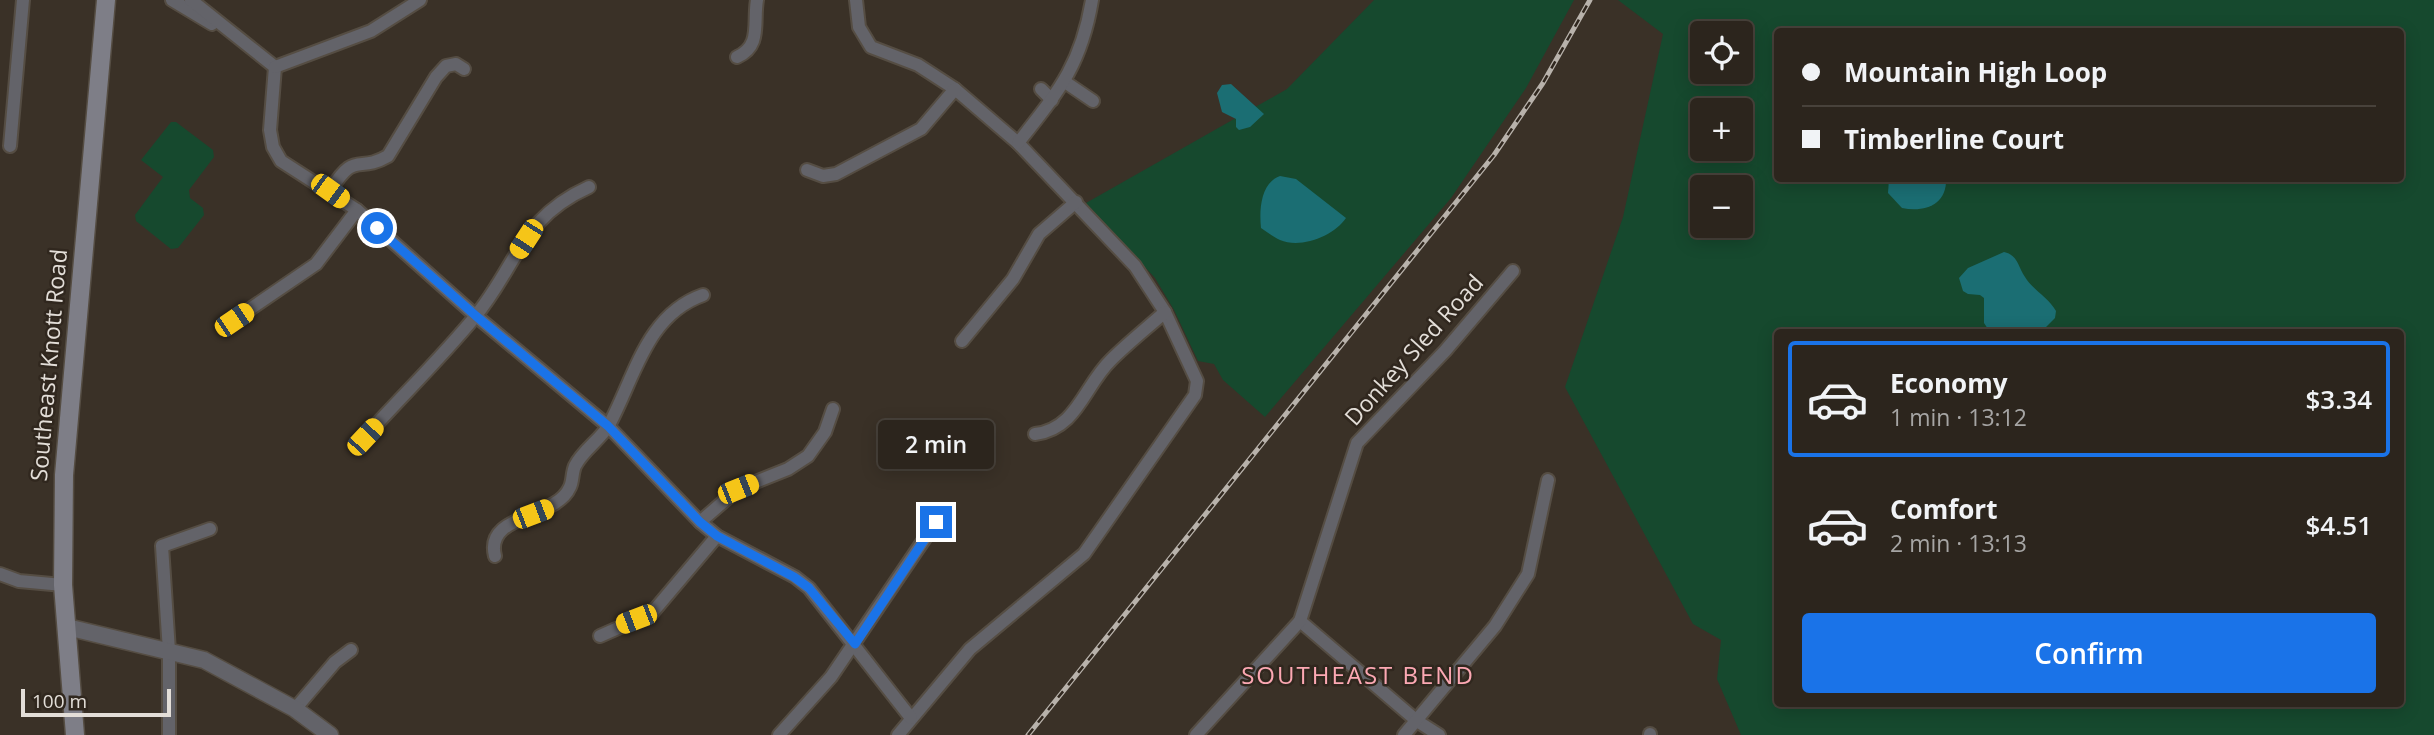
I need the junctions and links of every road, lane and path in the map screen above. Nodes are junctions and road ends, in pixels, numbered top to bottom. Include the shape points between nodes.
1 (23, 0) edge
2 (106, 0) edge
3 (172, 0) edge
4 (191, 0) edge
5 (420, 0) edge
6 (757, 0) edge
7 (856, 0) edge
8 (1092, 0) edge
9 (228, 31) junction
10 (737, 57) dead end
11 (275, 66) junction
12 (464, 69) dead end
13 (1065, 82) junction
14 (955, 89) junction
15 (1041, 89) dead end
16 (1052, 100) junction
17 (1093, 101) dead end
18 (0, 137) edge
19 (1018, 143) junction
20 (807, 170) dead end
21 (589, 187) dead end
22 (330, 191) junction
23 (1076, 202) junction
24 (357, 210) junction
25 (1513, 271) dead end
26 (703, 295) dead end
27 (1165, 313) junction
28 (476, 316) junction
29 (234, 320) dead end
30 (962, 341) dead end
31 (833, 409) dead end
32 (608, 426) junction
33 (1035, 434) dead end
34 (365, 437) dead end
35 (1548, 480) dead end
36 (700, 522) junction
37 (936, 522) dead end
38 (210, 528) dead end
39 (717, 536) junction
40 (495, 556) dead end
41 (0, 574) edge
42 (63, 585) junction
43 (1300, 621) junction
44 (67, 627) junction
45 (600, 636) dead end
46 (855, 644) junction
47 (169, 650) junction
48 (351, 650) dead end
49 (295, 709) junction
50 (911, 718) junction
51 (1418, 721) junction
52 (75, 735) edge
53 (169, 735) edge
54 (330, 735) edge
55 (779, 735) edge
56 (898, 735) edge
57 (1196, 735) edge
58 (1404, 735) edge
59 (1439, 735) edge

1 - 18 street via 10,146
2 - 42 main road, Southeast Knott Road via 66,448
3 - 9 street
4 - 9 street
5 - 11 street via 371,31
6 - 10 street via 755,43
7 - 14 street via 859,27 871,47 918,65
8 - 13 street via 1084,41
9 - 11 street
11 - 22 street via 273,147 281,161
12 - 22 street via 456,64 446,66 388,156 379,162 353,164
13 - 16 street
13 - 17 street
14 - 19 street
14 - 20 street via 921,129 836,174 822,176
15 - 16 street
16 - 19 street
19 - 23 street
21 - 28 street via 564,198 539,219
22 - 24 street
23 - 27 street via 1135,266
23 - 30 street via 1039,234 1013,279
24 - 28 street
24 - 29 street via 316,264
25 - 43 street, Donkey Sled Road via 1357,443
26 - 32 street via 673,310 659,325
27 - 33 street via 1108,362 1053,432
27 - 50 street via 1197,381 1195,395 1084,554 970,649
28 - 32 street
28 - 34 street
31 - 36 street via 825,432 808,456 738,489
32 - 36 street
32 - 40 street via 585,451 570,488 557,505 508,524 497,534 492,547
35 - 51 street via 1528,574 1495,626
36 - 39 street
37 - 46 street
38 - 47 street via 162,546
39 - 45 street via 652,612
39 - 46 street via 809,588
41 - 42 street via 19,581
42 - 44 main road, Southeast Knott Road
43 - 51 street
43 - 57 street
44 - 47 street
44 - 52 main road, Southeast Knott Road
46 - 50 street
46 - 55 street
47 - 49 street via 204,660
47 - 53 street
48 - 49 street
49 - 54 street
50 - 56 street
51 - 58 street
51 - 59 street

